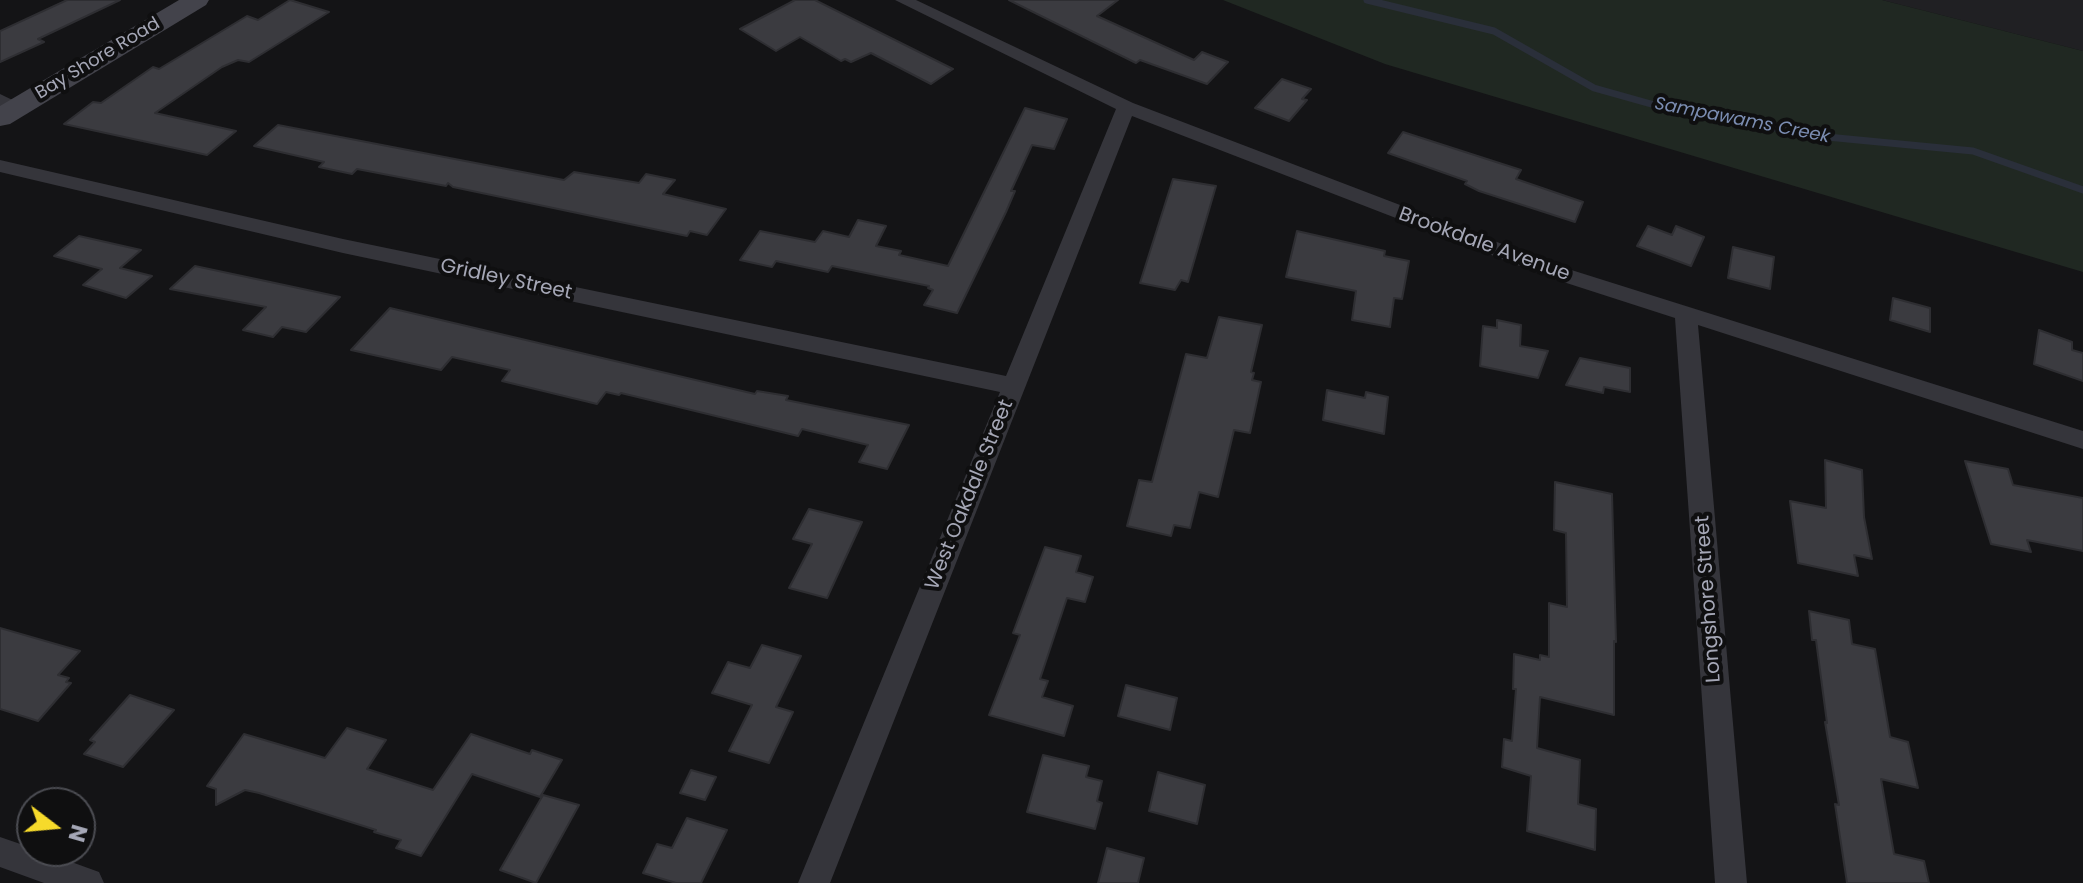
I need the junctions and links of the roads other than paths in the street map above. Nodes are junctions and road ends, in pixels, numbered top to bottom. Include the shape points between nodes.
1 (197, 0) edge
2 (903, 0) edge
3 (1126, 107) junction
4 (6, 108) edge
5 (0, 166) edge
6 (1686, 316) junction
7 (1014, 386) junction
8 (2083, 440) edge
9 (0, 852) edge
10 (88, 883) edge
11 (814, 883) edge
12 (1731, 883) edge

1 - 4 main road, Bay Shore Road
2 - 3 street, Brookdale Avenue
3 - 6 street, Brookdale Avenue via 1558,273
3 - 7 street, West Oakdale Street
5 - 7 street, Gridley Street via 343,246
6 - 8 street, Brookdale Avenue
6 - 12 street, Longshore Street
7 - 11 street, West Oakdale Street
9 - 10 street

